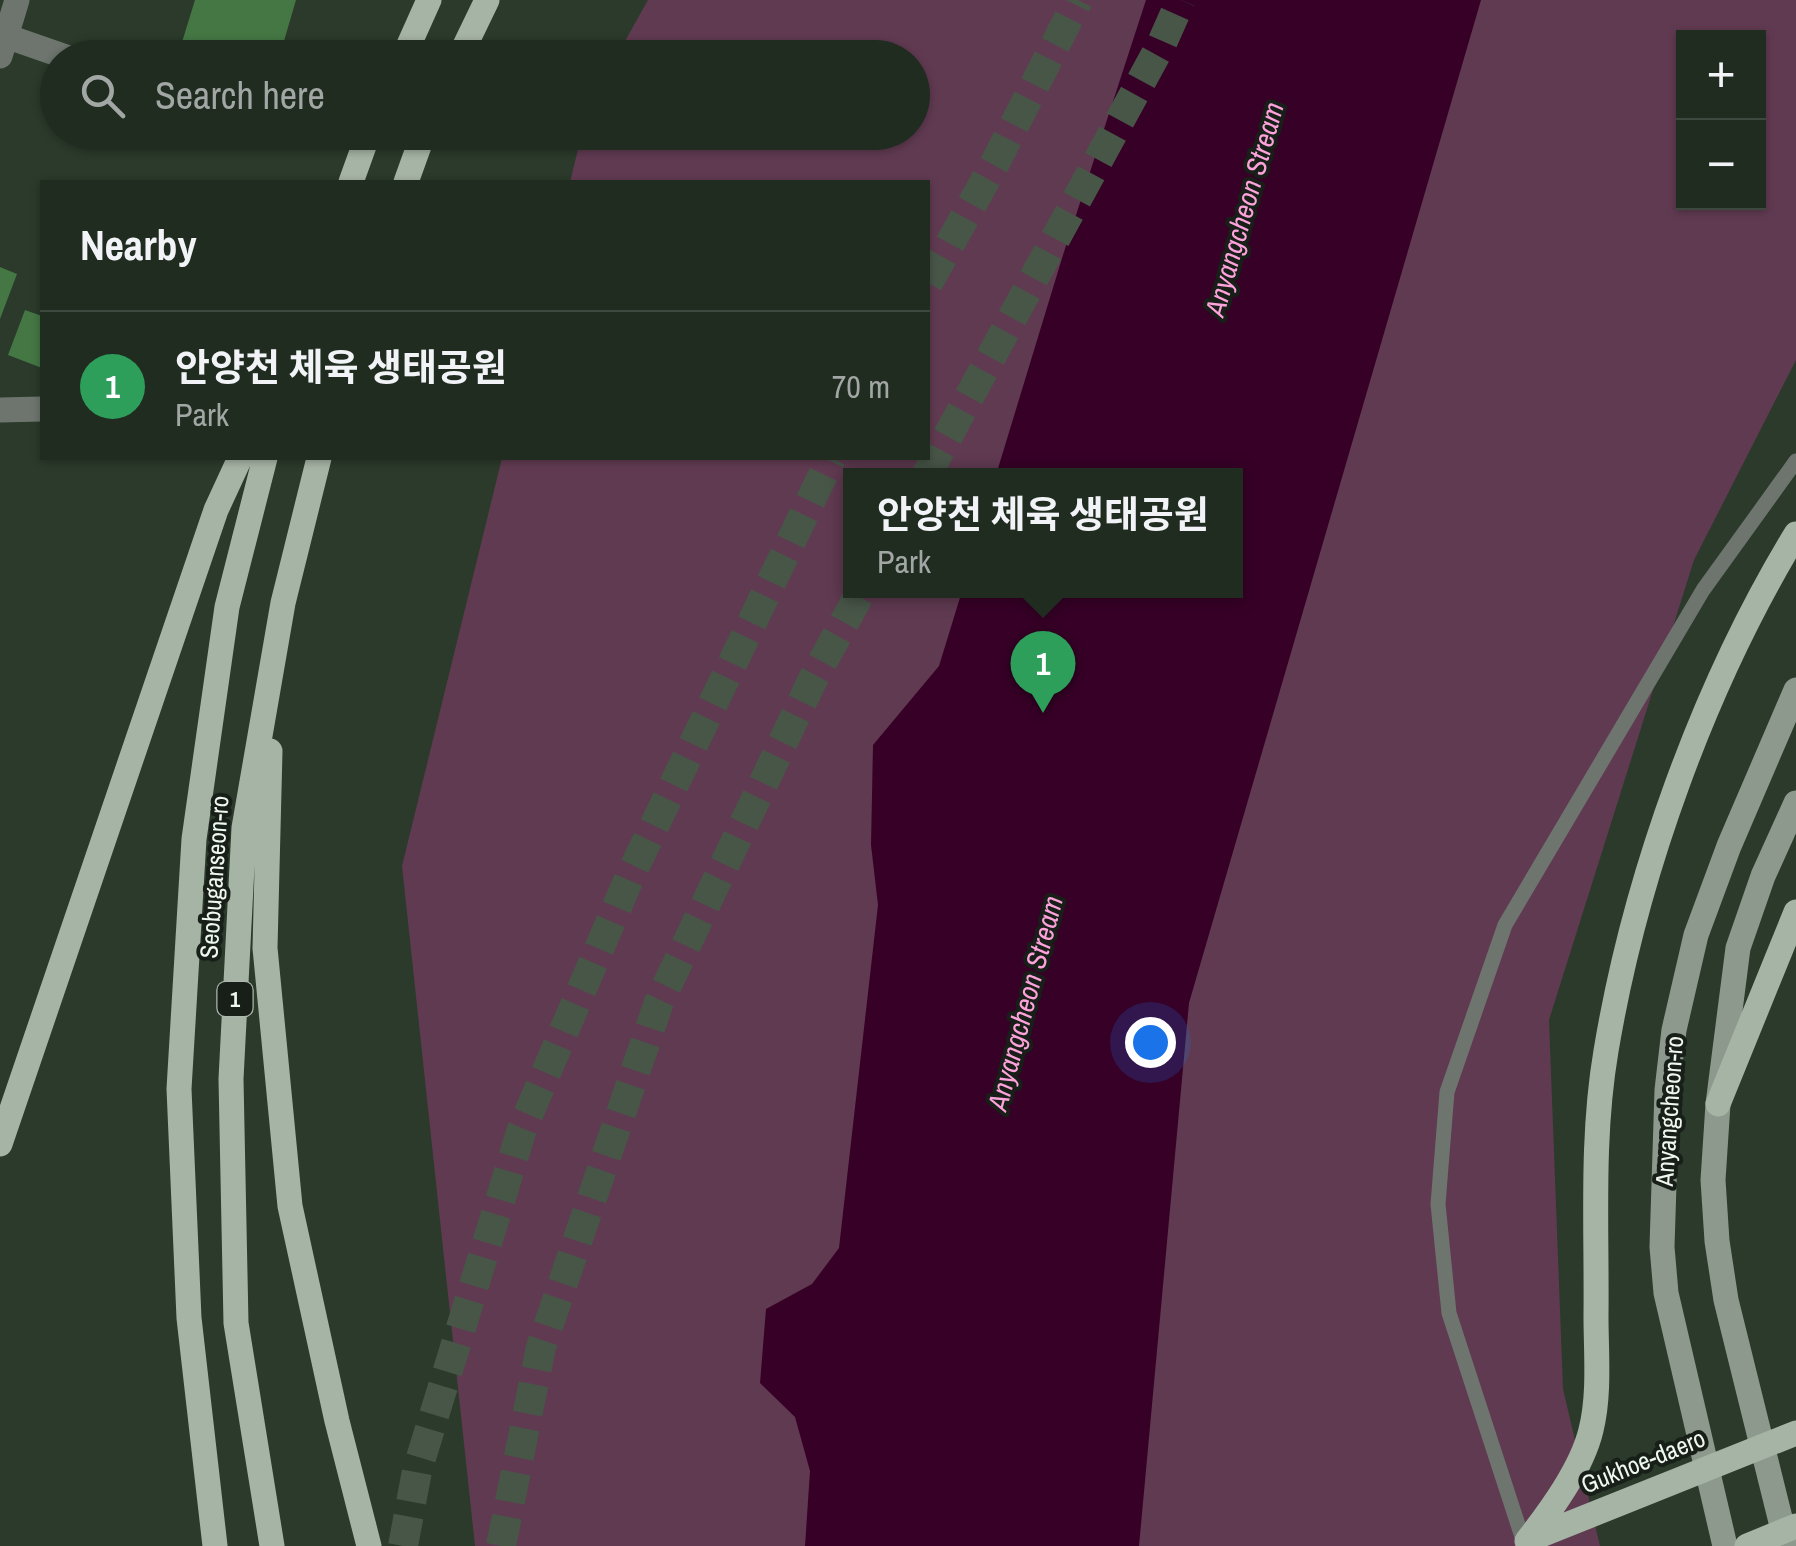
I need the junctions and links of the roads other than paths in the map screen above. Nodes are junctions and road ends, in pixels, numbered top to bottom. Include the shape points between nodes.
1 (17, 0) edge
2 (430, 0) edge
3 (487, 0) edge
4 (411, 40) edge
5 (468, 40) edge
6 (2, 42) edge
7 (40, 51) edge
8 (363, 150) edge
9 (418, 150) edge
10 (352, 180) edge
11 (407, 180) edge
12 (40, 409) edge
13 (0, 410) edge
14 (239, 460) edge
15 (264, 460) edge
16 (318, 460) edge
17 (1796, 461) edge
18 (1796, 534) edge
19 (272, 666) junction
20 (1796, 690) edge
21 (1796, 802) edge
22 (1796, 912) edge
23 (1718, 1104) junction
24 (0, 1144) edge
25 (1796, 1433) edge
26 (1796, 1526) edge
27 (1522, 1544) edge
28 (216, 1546) edge
29 (272, 1546) edge
30 (369, 1546) edge
31 (1725, 1546) edge
32 (1747, 1546) edge
33 (1786, 1546) edge

1 - 6 street
2 - 4 main road
3 - 5 main road
6 - 7 street
8 - 10 main road
9 - 11 main road
12 - 13 street
14 - 24 main road via 216,510
15 - 28 main road, Seobuganseon-ro / 1 via 227,606 194,839 179,1089 189,1318
16 - 19 main road, Seobuganseon-ro / 1
17 - 27 lane via 1703,590 1505,925 1447,1092 1438,1204 1449,1313
18 - 27 main road via 1704,712 1634,931 1606,1052 1596,1161 1591,1432 1554,1506
19 - 29 main road, Seobuganseon-ro / 1 via 244,828 232,1080 236,1323
19 - 30 main road via 265,948 290,1206
20 - 31 main road, Anyangcheon-ro via 1696,935 1666,1090 1666,1292
21 - 23 main road, Anyangcheon-ro via 1738,948
22 - 23 main road
23 - 33 main road, Anyangcheon-ro via 1714,1180 1726,1300
25 - 27 main road, Gukhoe-daero
26 - 32 main road

